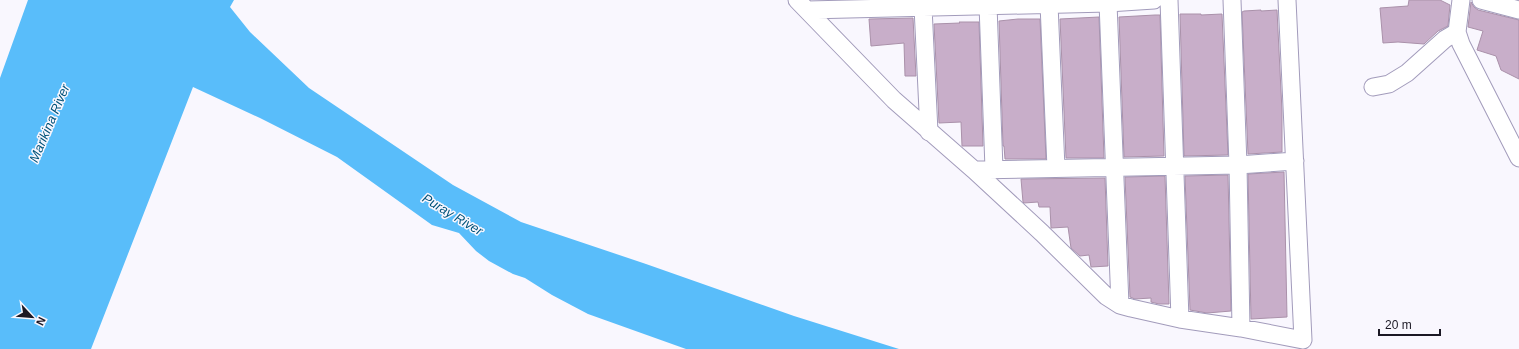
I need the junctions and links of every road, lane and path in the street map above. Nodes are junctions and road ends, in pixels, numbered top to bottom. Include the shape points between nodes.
1 (1154, 0) edge
2 (1169, 0) edge
3 (1232, 0) edge
4 (1287, 0) edge
5 (1461, 0) edge
6 (1481, 0) edge
7 (1108, 3) junction
8 (1049, 4) junction
9 (802, 5) edge
10 (988, 5) junction
11 (923, 7) junction
12 (1519, 10) edge
13 (1457, 32) junction
14 (1373, 88) dead end
15 (929, 132) junction
16 (1519, 158) edge
17 (1296, 161) junction
18 (1238, 165) junction
19 (1176, 166) junction
20 (1116, 167) junction
21 (1056, 168) junction
22 (994, 169) junction
23 (974, 170) junction
24 (1120, 305) junction
25 (1180, 319) junction
26 (1241, 328) junction

1 - 7 street
2 - 19 street
3 - 18 street
4 - 17 street
5 - 13 street
6 - 12 street
7 - 8 street
7 - 20 street
8 - 10 street
8 - 21 street
9 - 11 street
9 - 15 street via 894,100
10 - 11 street
10 - 22 street
11 - 15 street
13 - 14 street via 1440,42 1407,73 1389,84
13 - 16 street
15 - 23 street
17 - 18 street
17 - 26 street via 1303,340
18 - 19 street
18 - 26 street
19 - 20 street
19 - 25 street
20 - 21 street
20 - 24 street
21 - 22 street
22 - 23 street
23 - 24 street via 1106,296
24 - 25 street
25 - 26 street

